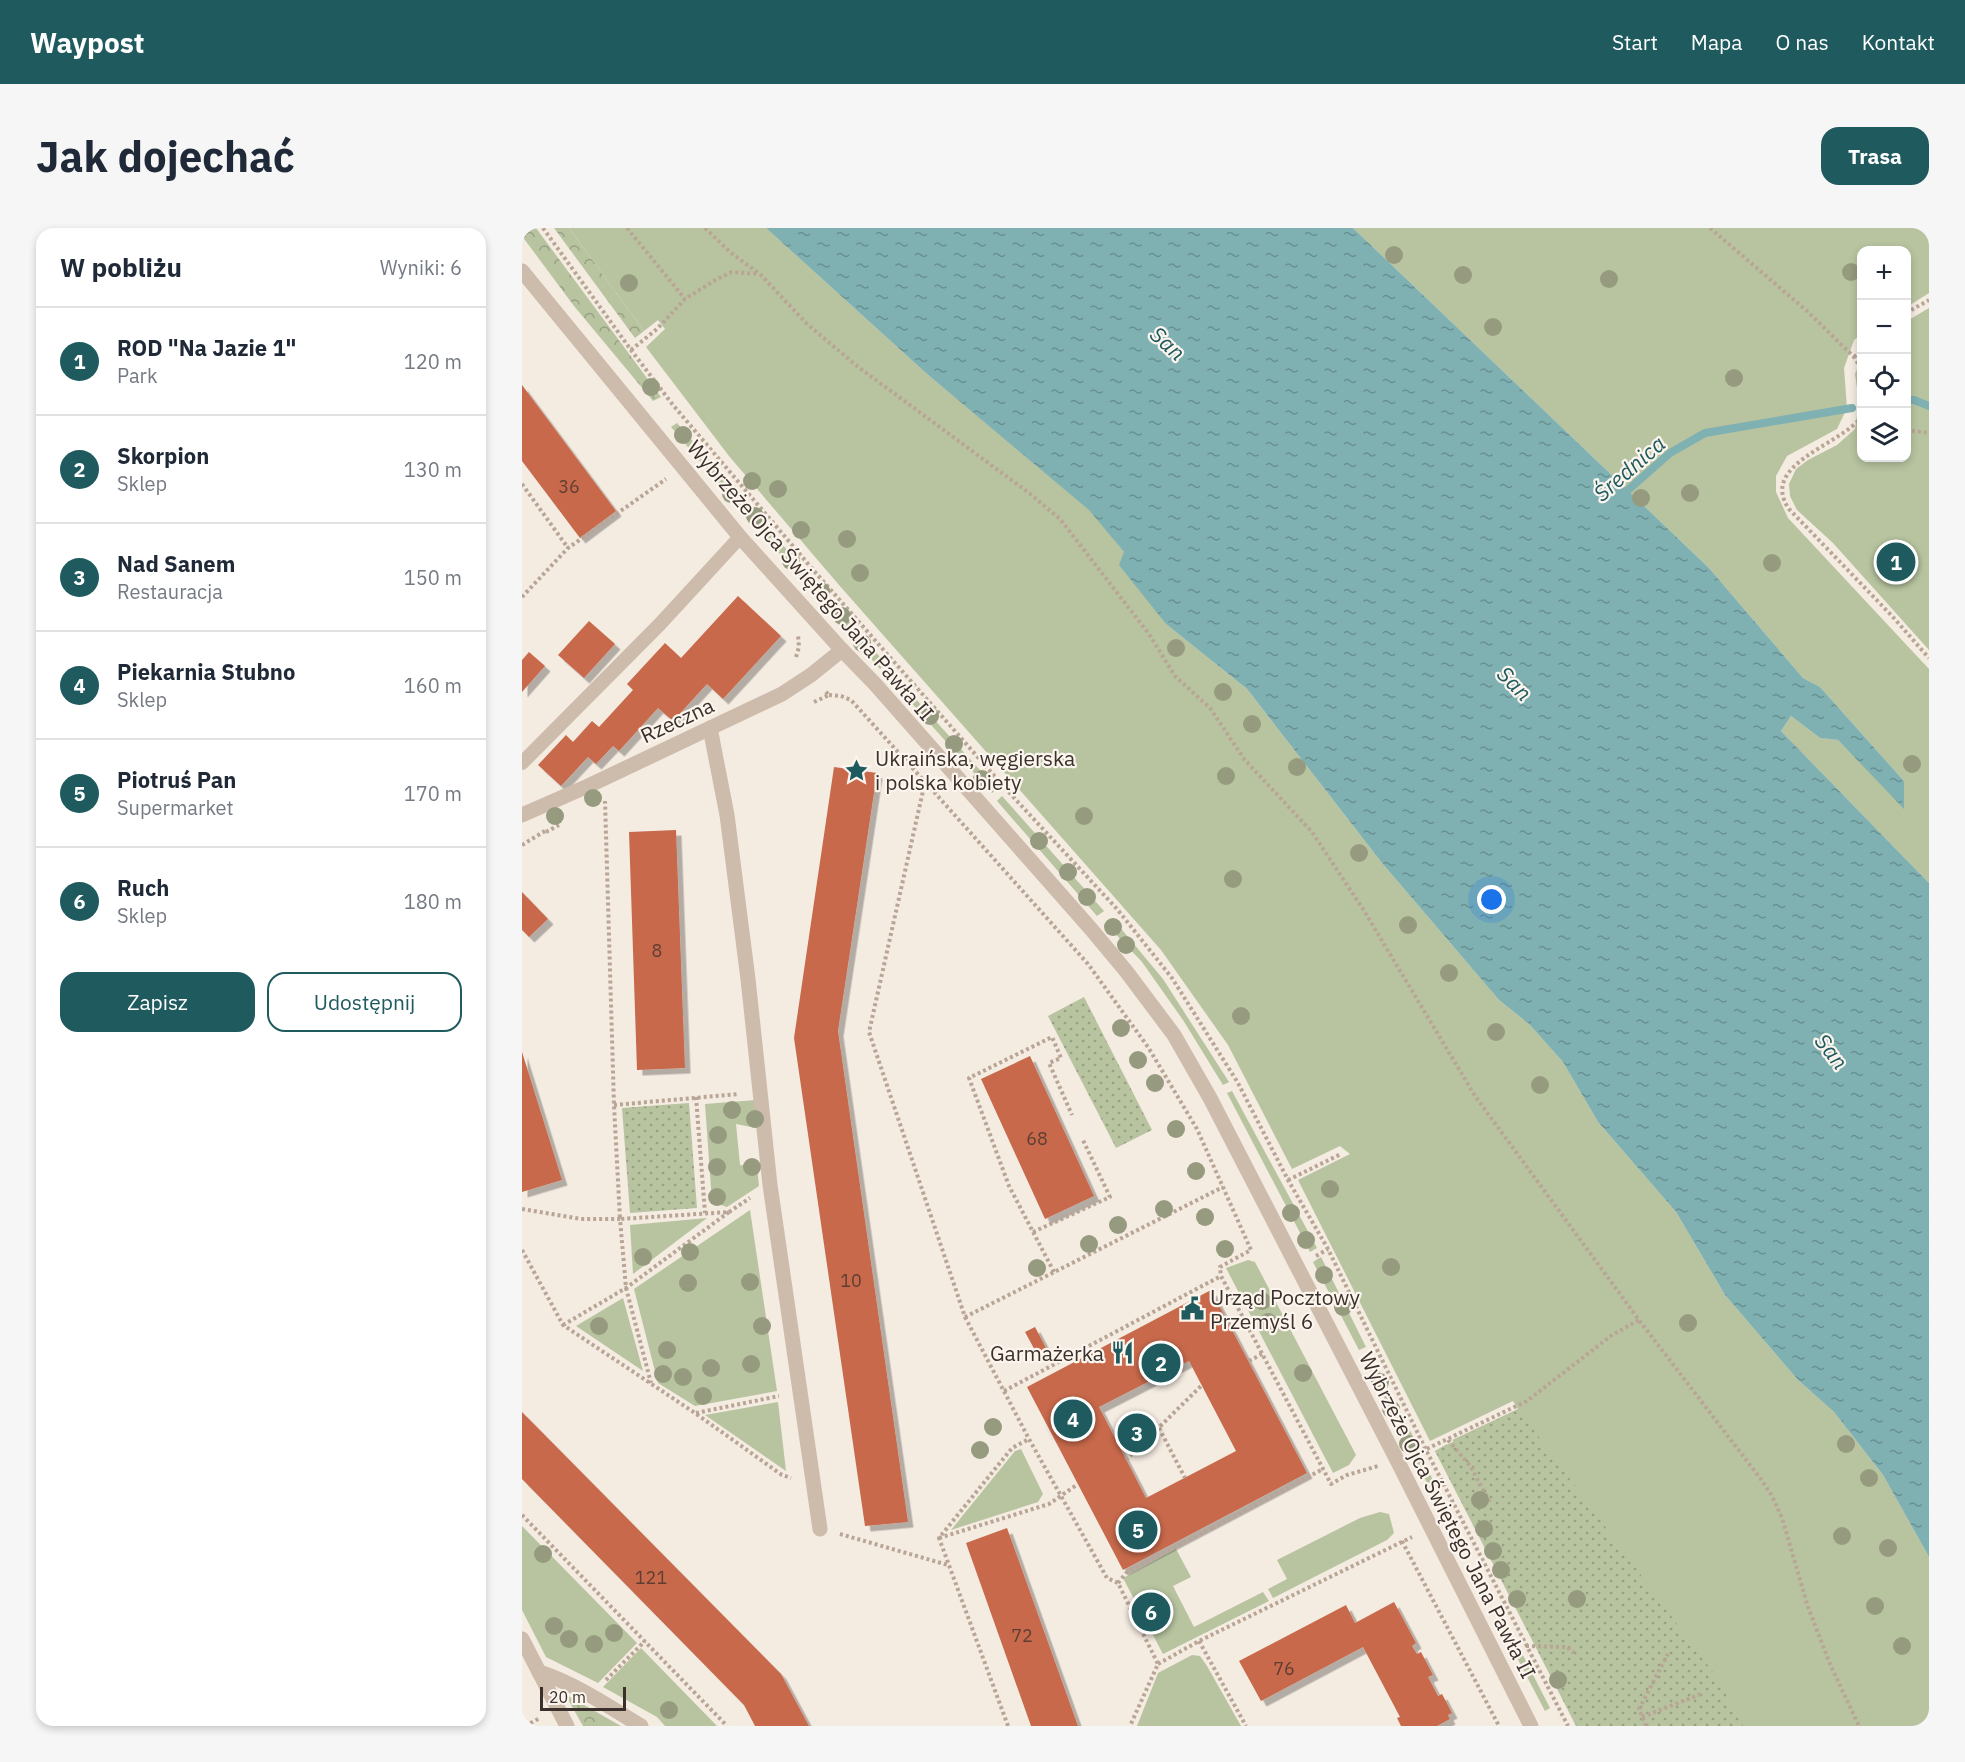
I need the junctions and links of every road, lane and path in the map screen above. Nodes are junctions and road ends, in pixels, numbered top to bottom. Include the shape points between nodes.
1 (627, 228) edge
2 (705, 228) edge
3 (1710, 228) edge
4 (522, 271) edge
5 (760, 274) junction
6 (685, 299) junction
7 (1929, 300) edge
8 (1911, 310) edge
9 (631, 350) dead end
10 (1858, 354) edge
11 (1854, 357) junction
12 (1857, 362) edge
13 (1857, 424) edge
14 (1911, 431) edge
15 (1929, 433) edge
16 (683, 466) junction
17 (522, 484) edge
18 (740, 537) junction
19 (568, 548) junction
20 (522, 597) edge
21 (842, 650) junction
22 (1929, 658) edge
23 (811, 675) junction
24 (829, 695) junction
25 (808, 705) dead end
26 (710, 728) junction
27 (522, 764) edge
28 (925, 782) junction
29 (596, 806) dead end
30 (522, 814) edge
31 (566, 822) dead end
32 (546, 832) dead end
33 (761, 1092) junction
34 (696, 1097) junction
35 (614, 1105) junction
36 (1072, 1115) dead end
37 (1082, 1138) dead end
38 (1341, 1154) dead end
39 (1288, 1180) dead end
40 (1223, 1186) junction
41 (522, 1209) edge
42 (705, 1213) junction
43 (621, 1219) junction
44 (1033, 1232) junction
45 (522, 1250) edge
46 (1054, 1272) junction
47 (1221, 1276) junction
48 (626, 1288) junction
49 (965, 1317) junction
50 (1639, 1320) junction
51 (563, 1325) junction
52 (1262, 1354) junction
53 (1249, 1361) dead end
54 (651, 1383) junction
55 (1202, 1385) dead end
56 (1005, 1390) junction
57 (801, 1391) junction
58 (695, 1413) junction
59 (1159, 1428) junction
60 (1029, 1440) junction
61 (1448, 1440) junction
62 (1426, 1450) dead end
63 (1126, 1460) dead end
64 (1323, 1469) junction
65 (1326, 1476) dead end
66 (1185, 1478) dead end
67 (1078, 1484) dead end
68 (814, 1485) junction
69 (1060, 1497) junction
70 (1490, 1503) dead end
71 (523, 1517) edge
72 (838, 1524) dead end
73 (1431, 1528) junction
74 (820, 1529) dead end
75 (939, 1538) junction
76 (1402, 1541) junction
77 (948, 1565) junction
78 (1118, 1583) junction
79 (522, 1639) edge
80 (645, 1641) junction
81 (1199, 1641) junction
82 (1526, 1646) dead end
83 (1574, 1653) dead end
84 (1668, 1654) dead end
85 (1158, 1664) junction
86 (539, 1672) junction
87 (1701, 1694) dead end
88 (591, 1695) junction
89 (1642, 1717) junction
90 (534, 1721) dead end
91 (525, 1726) edge
92 (567, 1726) edge
93 (641, 1726) edge
94 (726, 1726) edge
95 (1008, 1726) edge
96 (1130, 1726) edge
97 (1246, 1726) edge
98 (1499, 1726) edge
99 (1531, 1726) edge
100 (1646, 1726) edge
101 (1859, 1726) edge

1 - 6 path
2 - 5 path
3 - 11 path
4 - 16 street, Wybrzeże Ojca Świętego Jana Pawła II
5 - 6 path via 732,272
5 - 50 path via 807,324 856,366 1060,519 1149,633 1175,676 1210,708 1244,759 1312,832 1475,1096
6 - 9 path
7 - 8 path
10 - 11 path
11 - 12 path
13 - 22 path via 1794,466 1782,483 1783,500
14 - 15 path
16 - 18 street, Wybrzeże Ojca Świętego Jana Pawła II
16 - 19 path
17 - 19 path
18 - 21 street, Wybrzeże Ojca Świętego Jana Pawła II
18 - 27 lane
19 - 20 path
21 - 23 street, Rzeczna
21 - 73 street, Wybrzeże Ojca Świętego Jana Pawła II via 1091,929 1174,1035
23 - 24 path
23 - 26 street, Rzeczna via 782,694
24 - 25 path
24 - 28 path via 851,700
26 - 30 street, Rzeczna
26 - 33 street via 727,815
28 - 40 path via 1095,973 1154,1056 1197,1129
28 - 49 path via 869,1032
29 - 35 path via 606,801
31 - 32 path
33 - 34 path
33 - 57 street via 770,1185
34 - 35 path
34 - 42 path
35 - 43 path
36 - 44 path via 1049,1063 1061,1058 1052,1036 969,1078 1009,1186
37 - 44 path via 1110,1197
38 - 39 path
40 - 46 path
40 - 47 path via 1251,1251 1220,1267
41 - 43 path via 581,1219
42 - 43 path
42 - 48 path via 729,1212
43 - 48 path
44 - 46 path
45 - 51 path
46 - 49 path
47 - 52 path
47 - 56 path
48 - 51 path
48 - 54 path
49 - 56 path
50 - 61 path via 1602,1342 1527,1401
50 - 101 path via 1772,1496 1808,1607
51 - 54 path
52 - 53 path
52 - 64 path
54 - 58 path
55 - 59 path
56 - 60 path
57 - 58 path
57 - 68 street
58 - 68 path via 782,1475
59 - 63 path
59 - 66 path
60 - 69 path
60 - 75 path via 1012,1448
61 - 62 path
61 - 70 path via 1471,1467
64 - 65 path
64 - 78 path via 1127,1572
67 - 69 path
68 - 74 street
69 - 75 path via 1031,1510
69 - 78 path via 1107,1578
71 - 80 path
72 - 77 path via 840,1535
73 - 76 path
73 - 99 street, Wybrzeże Ojca Świętego Jana Pawła II
75 - 77 path
76 - 81 path
76 - 98 path
77 - 95 path
78 - 85 path
79 - 86 street
80 - 88 path
80 - 94 path
81 - 85 path
81 - 97 path
82 - 83 path via 1567,1647
84 - 89 path via 1640,1709
85 - 96 path
86 - 88 street
86 - 92 street
87 - 89 path
88 - 93 street
89 - 100 path
90 - 91 path

